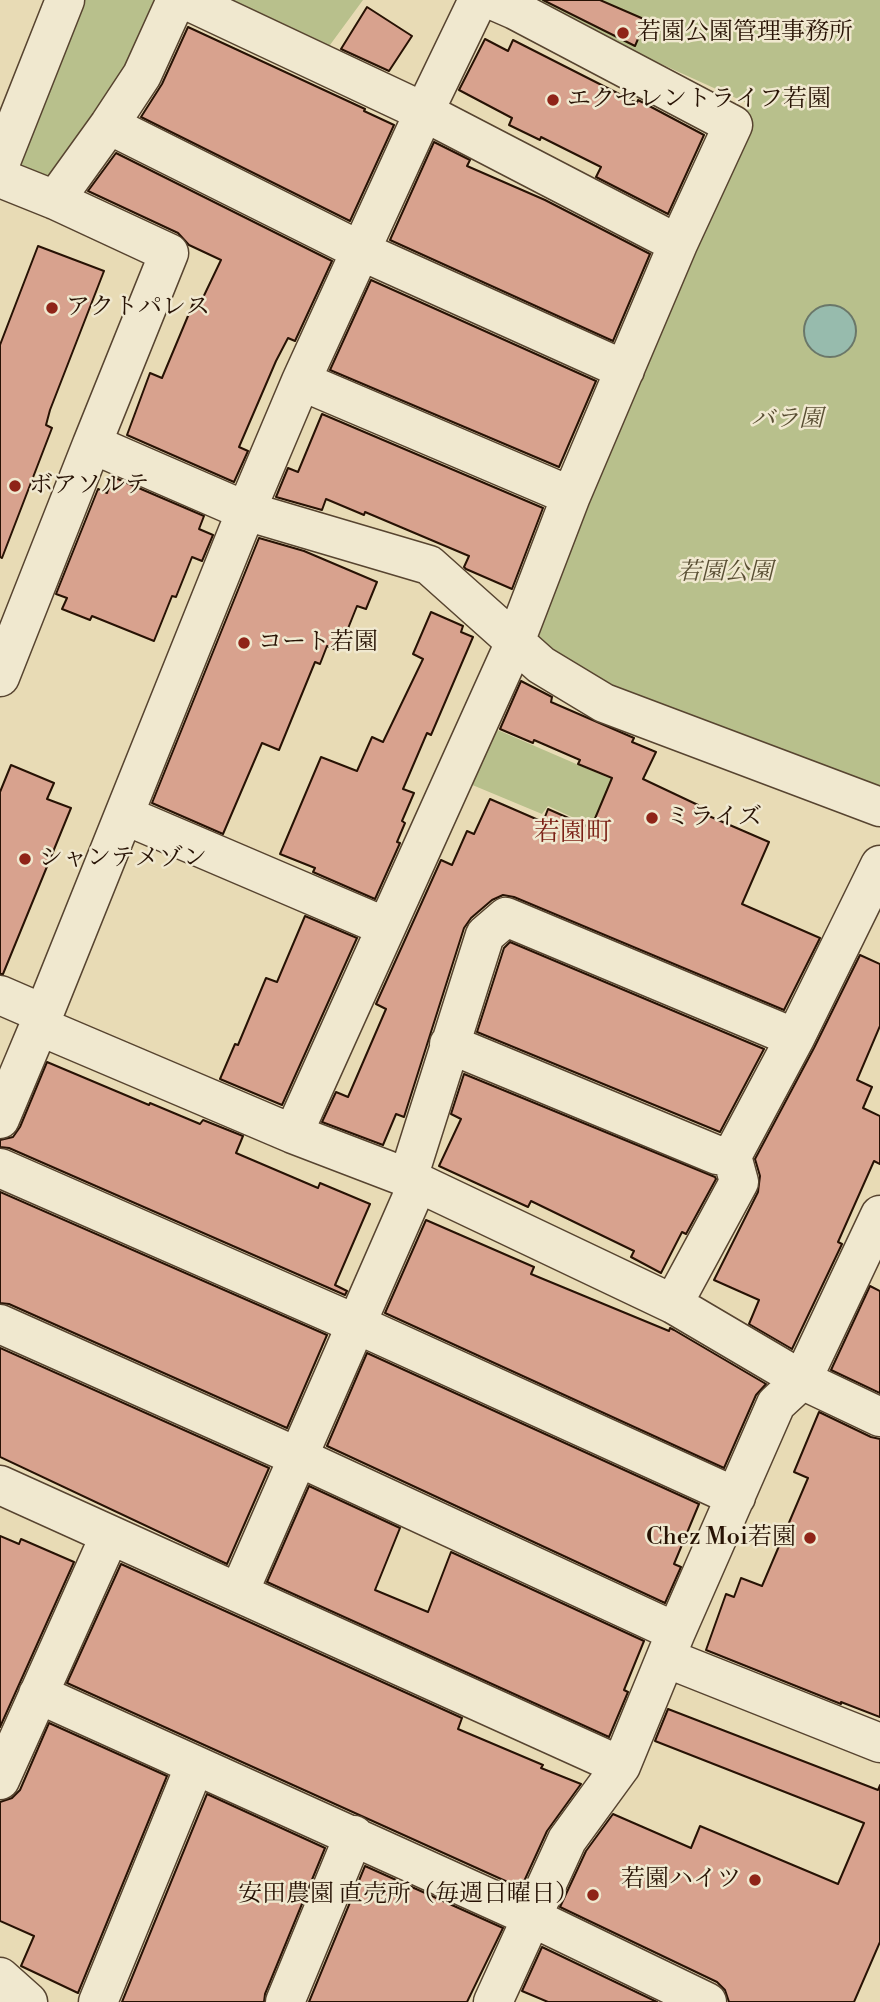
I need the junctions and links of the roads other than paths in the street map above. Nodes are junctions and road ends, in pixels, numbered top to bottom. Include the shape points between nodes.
1 (65, 0) edge
2 (176, 0) edge
3 (186, 0) edge
4 (478, 0) edge
5 (508, 3) edge
6 (424, 112) junction
7 (109, 125) junction
8 (0, 164) edge
9 (0, 178) edge
10 (55, 200) junction
11 (678, 244) junction
12 (361, 251) junction
13 (625, 369) junction
14 (301, 381) junction
15 (92, 444) junction
16 (571, 496) junction
17 (246, 511) junction
18 (515, 642) junction
19 (0, 677) edge
20 (880, 807) edge
21 (124, 815) junction
22 (880, 865) edge
23 (386, 927) junction
24 (0, 995) edge
25 (42, 1020) junction
26 (795, 1038) junction
27 (449, 1044) junction
28 (0, 1119) edge
29 (293, 1134) junction
30 (732, 1156) junction
31 (0, 1168) edge
32 (413, 1180) junction
33 (880, 1215) edge
34 (870, 1261) edge
35 (673, 1304) junction
36 (0, 1324) edge
37 (356, 1324) junction
38 (803, 1380) junction
39 (880, 1417) edge
40 (298, 1458) junction
41 (0, 1485) edge
42 (736, 1497) junction
43 (110, 1535) junction
44 (239, 1592) junction
45 (671, 1645) junction
46 (38, 1694) junction
47 (878, 1736) edge
48 (195, 1765) junction
49 (621, 1766) junction
50 (0, 1780) edge
51 (354, 1835) junction
52 (531, 1917) junction
53 (0, 1977) edge
54 (694, 1999) edge
55 (28, 2002) edge
56 (98, 2002) edge
57 (285, 2002) edge
58 (493, 2002) edge

1 - 8 street
2 - 7 street via 142,75
3 - 6 street
4 - 6 street
5 - 11 street via 733,125
6 - 11 street
6 - 12 street
7 - 10 street
7 - 12 street
9 - 10 street
10 - 15 street via 169,253
11 - 13 street
12 - 13 street
12 - 14 street
13 - 16 street
14 - 16 street
14 - 17 street
15 - 17 street
15 - 19 street
16 - 18 street
17 - 18 street via 429,565
17 - 21 street
18 - 20 street via 541,665 604,703
18 - 23 street
21 - 23 street
21 - 25 street
22 - 26 street
23 - 29 street
24 - 25 street
25 - 28 street
25 - 29 street
26 - 27 street via 506,917 485,935
26 - 30 street
27 - 30 street via 716,1155
27 - 32 street
29 - 32 street
30 - 35 street via 739,1182
31 - 37 street
32 - 35 street
32 - 37 street
33 - 34 street
34 - 38 street
35 - 38 street
36 - 40 street
37 - 40 street
37 - 42 street
38 - 39 street
38 - 42 street via 776,1404
40 - 44 street
40 - 45 street
41 - 43 street
42 - 45 street
43 - 44 street
43 - 46 street
44 - 49 street
45 - 47 street
45 - 49 street
46 - 48 street
46 - 50 street
48 - 51 street
48 - 56 street
49 - 52 street via 567,1840
51 - 52 street
51 - 57 street
52 - 54 street
52 - 58 street
53 - 55 street

